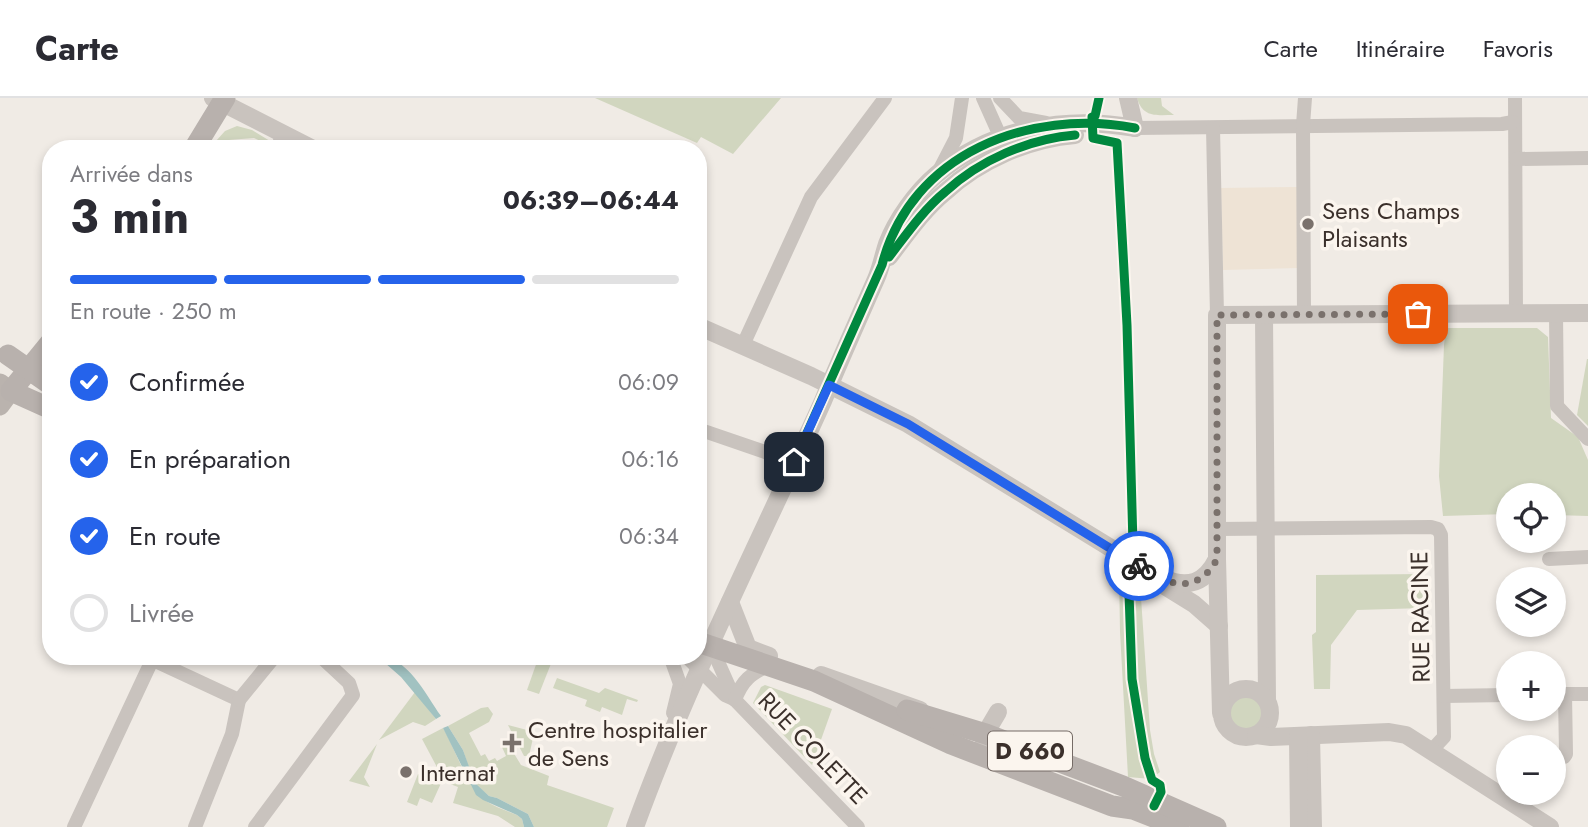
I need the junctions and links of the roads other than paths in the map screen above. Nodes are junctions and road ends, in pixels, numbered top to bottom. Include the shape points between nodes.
1 (886, 98) edge
2 (962, 98) edge
3 (983, 98) edge
4 (1000, 98) edge
5 (1128, 98) edge
6 (1305, 98) edge
7 (1515, 98) edge
8 (220, 100) edge
9 (1513, 122) junction
10 (1303, 125) junction
11 (1135, 128) junction
12 (1213, 128) junction
13 (1018, 132) junction
14 (1000, 136) junction
15 (199, 140) edge
16 (279, 140) edge
17 (1588, 158) edge
18 (1516, 159) junction
19 (936, 175) junction
20 (882, 265) junction
21 (1516, 313) junction
22 (1556, 313) junction
23 (1588, 313) edge
24 (1217, 315) junction
25 (1265, 315) junction
26 (1304, 315) junction
27 (707, 330) edge
28 (42, 342) edge
29 (743, 345) junction
30 (42, 351) edge
31 (3, 358) edge
32 (42, 385) edge
33 (829, 385) junction
34 (12, 386) edge
35 (42, 387) edge
36 (42, 404) edge
37 (707, 432) edge
38 (1588, 439) edge
39 (794, 462) junction
40 (1218, 529) junction
41 (1266, 529) junction
42 (1588, 557) edge
43 (1217, 559) junction
44 (1549, 559) dead end
45 (1145, 570) junction
46 (730, 602) junction
47 (1219, 626) junction
48 (707, 639) edge
49 (707, 645) edge
50 (707, 649) edge
51 (150, 665) edge
52 (167, 665) edge
53 (268, 665) edge
54 (330, 665) edge
55 (678, 665) edge
56 (688, 665) edge
57 (699, 665) edge
58 (769, 665) junction
59 (698, 670) junction
60 (838, 691) junction
61 (1566, 694) edge
62 (1588, 694) edge
63 (1496, 695) edge
64 (1444, 696) junction
65 (239, 700) junction
66 (735, 700) junction
67 (1268, 710) junction
68 (998, 712) dead end
69 (1221, 713) junction
70 (986, 734) junction
71 (1256, 735) junction
72 (1304, 735) junction
73 (1432, 751) junction
74 (990, 758) junction
75 (1086, 766) junction
76 (653, 778) junction
77 (74, 827) edge
78 (195, 827) edge
79 (255, 827) edge
80 (635, 827) edge
81 (858, 827) edge
82 (1180, 827) edge
83 (1216, 827) edge
84 (1299, 827) edge
85 (1313, 827) edge
86 (1550, 827) edge

1 - 29 street via 809,200
2 - 19 street via 956,138
3 - 14 street
4 - 13 street
5 - 11 street
6 - 10 street
7 - 9 street
8 - 15 main road
8 - 16 street
9 - 10 street
9 - 18 street
10 - 12 street
10 - 26 street
11 - 12 street
11 - 13 street via 1063,136
11 - 13 street via 1104,122 1072,123
12 - 24 street
13 - 14 street
13 - 20 street via 987,162 944,192
14 - 19 street
17 - 18 street
18 - 21 street
19 - 20 street via 893,231
20 - 33 street
21 - 22 street
21 - 26 street
22 - 23 street
22 - 38 street via 1557,406
24 - 25 street
24 - 40 street
25 - 26 street
25 - 41 street
27 - 29 street
28 - 31 main road via 26,354
29 - 33 street
30 - 34 main road
31 - 34 main road
32 - 34 main road
33 - 39 street
33 - 45 street via 908,424
34 - 35 main road
34 - 36 main road
37 - 39 street
39 - 46 street
40 - 41 street, RUE RACINE
40 - 43 street
41 - 64 street, RUE RACINE via 1437,529 1441,535
41 - 67 street
42 - 44 street
43 - 45 street via 1212,570 1178,585
43 - 47 street
45 - 47 street
46 - 48 street
46 - 70 street via 748,648
47 - 69 street
49 - 58 main road
50 - 66 street, RUE COLETTE
51 - 77 street
52 - 65 street
53 - 65 street
54 - 79 street via 349,683 353,695
55 - 76 street via 680,690
56 - 59 street, RUE COLETTE
57 - 59 street
58 - 60 main road
58 - 66 street, RUE COLETTE via 748,677
59 - 66 street, RUE COLETTE
59 - 76 street
60 - 70 main road, D 660
60 - 74 main road
61 - 62 street
63 - 64 street
64 - 73 street, RUE RACINE via 1444,737
65 - 78 street via 232,734
66 - 81 street, RUE COLETTE
67 - 69 street via 1255,690 1239,689 1226,698
67 - 71 street via 1267,726
67 - 72 street via 1279,730
68 - 70 street
69 - 71 street via 1230,732
70 - 74 street via 983,746
70 - 75 main road, D 660
71 - 72 street
72 - 73 street via 1389,732 1406,735
72 - 84 street
72 - 85 street
73 - 86 street
74 - 75 street via 1020,763 1055,777 1075,776
74 - 82 main road, D 660
75 - 83 main road, D 660
76 - 80 street

